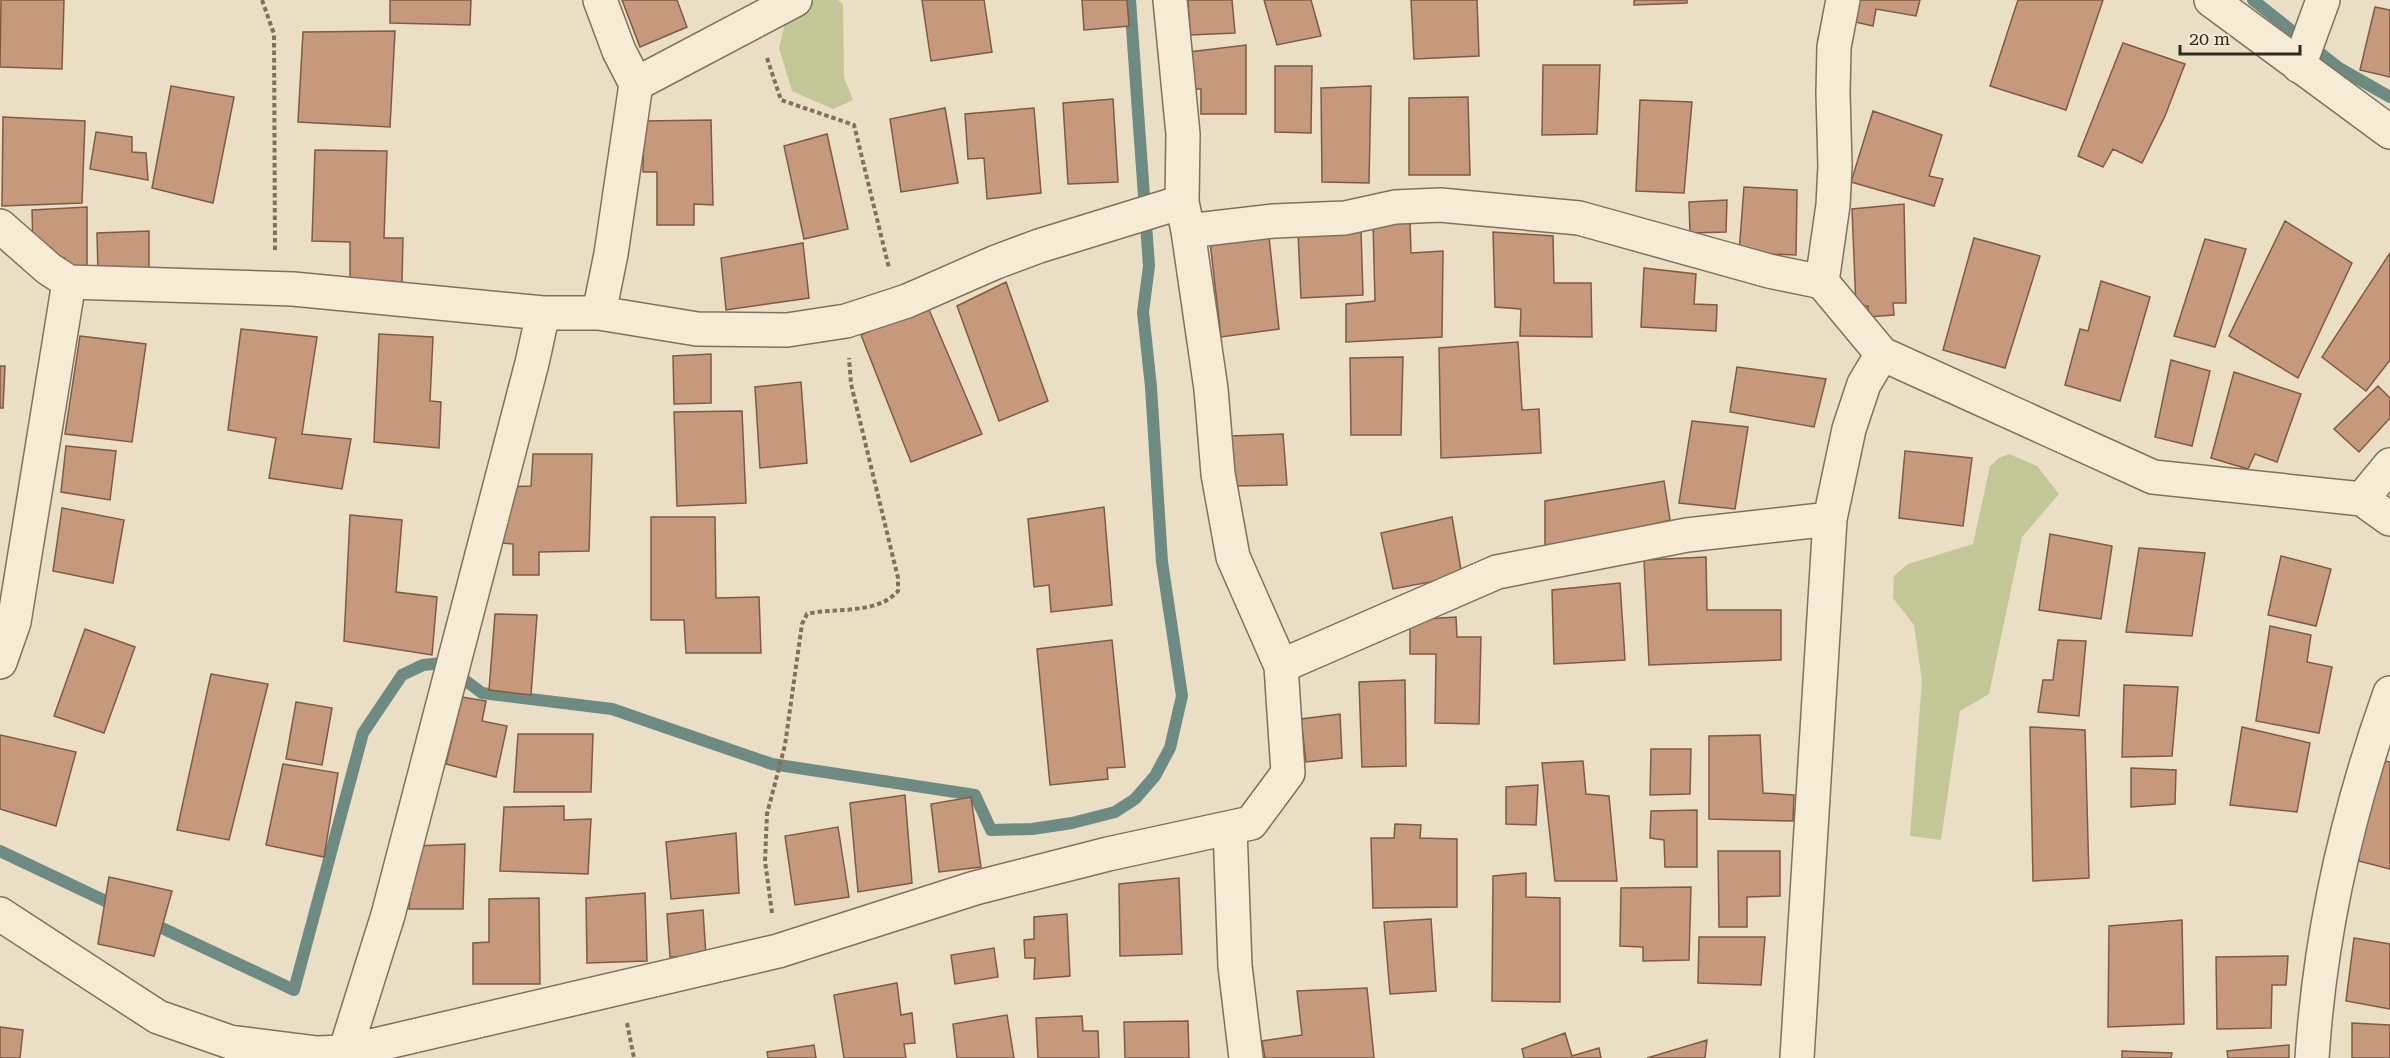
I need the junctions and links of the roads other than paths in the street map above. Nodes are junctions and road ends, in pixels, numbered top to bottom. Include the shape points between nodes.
1 (600, 0) edge
2 (795, 0) edge
3 (1170, 0) edge
4 (1843, 0) edge
5 (2211, 0) edge
6 (2320, 9) edge
7 (2300, 64) junction
8 (636, 84) junction
9 (2390, 132) edge
10 (1185, 216) junction
11 (0, 226) edge
12 (69, 282) junction
13 (1822, 282) junction
14 (543, 313) junction
15 (599, 313) junction
16 (1882, 354) junction
17 (2390, 465) edge
18 (2362, 499) junction
19 (1830, 519) junction
20 (2390, 519) edge
21 (0, 662) edge
22 (1281, 666) junction
23 (2390, 693) edge
24 (1230, 828) junction
25 (0, 914) edge
26 (346, 1055) edge
27 (1246, 1058) edge
28 (1797, 1058) edge
29 (2312, 1058) edge

1 - 8 street
2 - 8 street
3 - 10 street via 1184,134
4 - 13 street via 1834,47 1833,205
5 - 7 street
6 - 7 street
7 - 9 street
8 - 15 street
10 - 13 street via 1274,221 1345,218 1395,207 1440,205 1579,218
10 - 15 street via 1096,227 996,261 897,304 846,321 787,330 697,329
10 - 22 street via 1218,474 1233,556
11 - 12 street
12 - 14 street via 275,289
12 - 21 street via 14,622
13 - 16 street
14 - 15 street
14 - 26 street via 388,915
16 - 18 street via 2153,477
16 - 19 street via 1864,384 1849,429
17 - 18 street
18 - 20 street
19 - 22 street via 1687,535 1497,572
19 - 28 street
22 - 24 street via 1288,773 1251,823
23 - 29 street via 2345,834 2316,997
24 - 26 street via 975,888 778,951
24 - 27 street via 1234,966
25 - 26 street via 158,1017 230,1042

